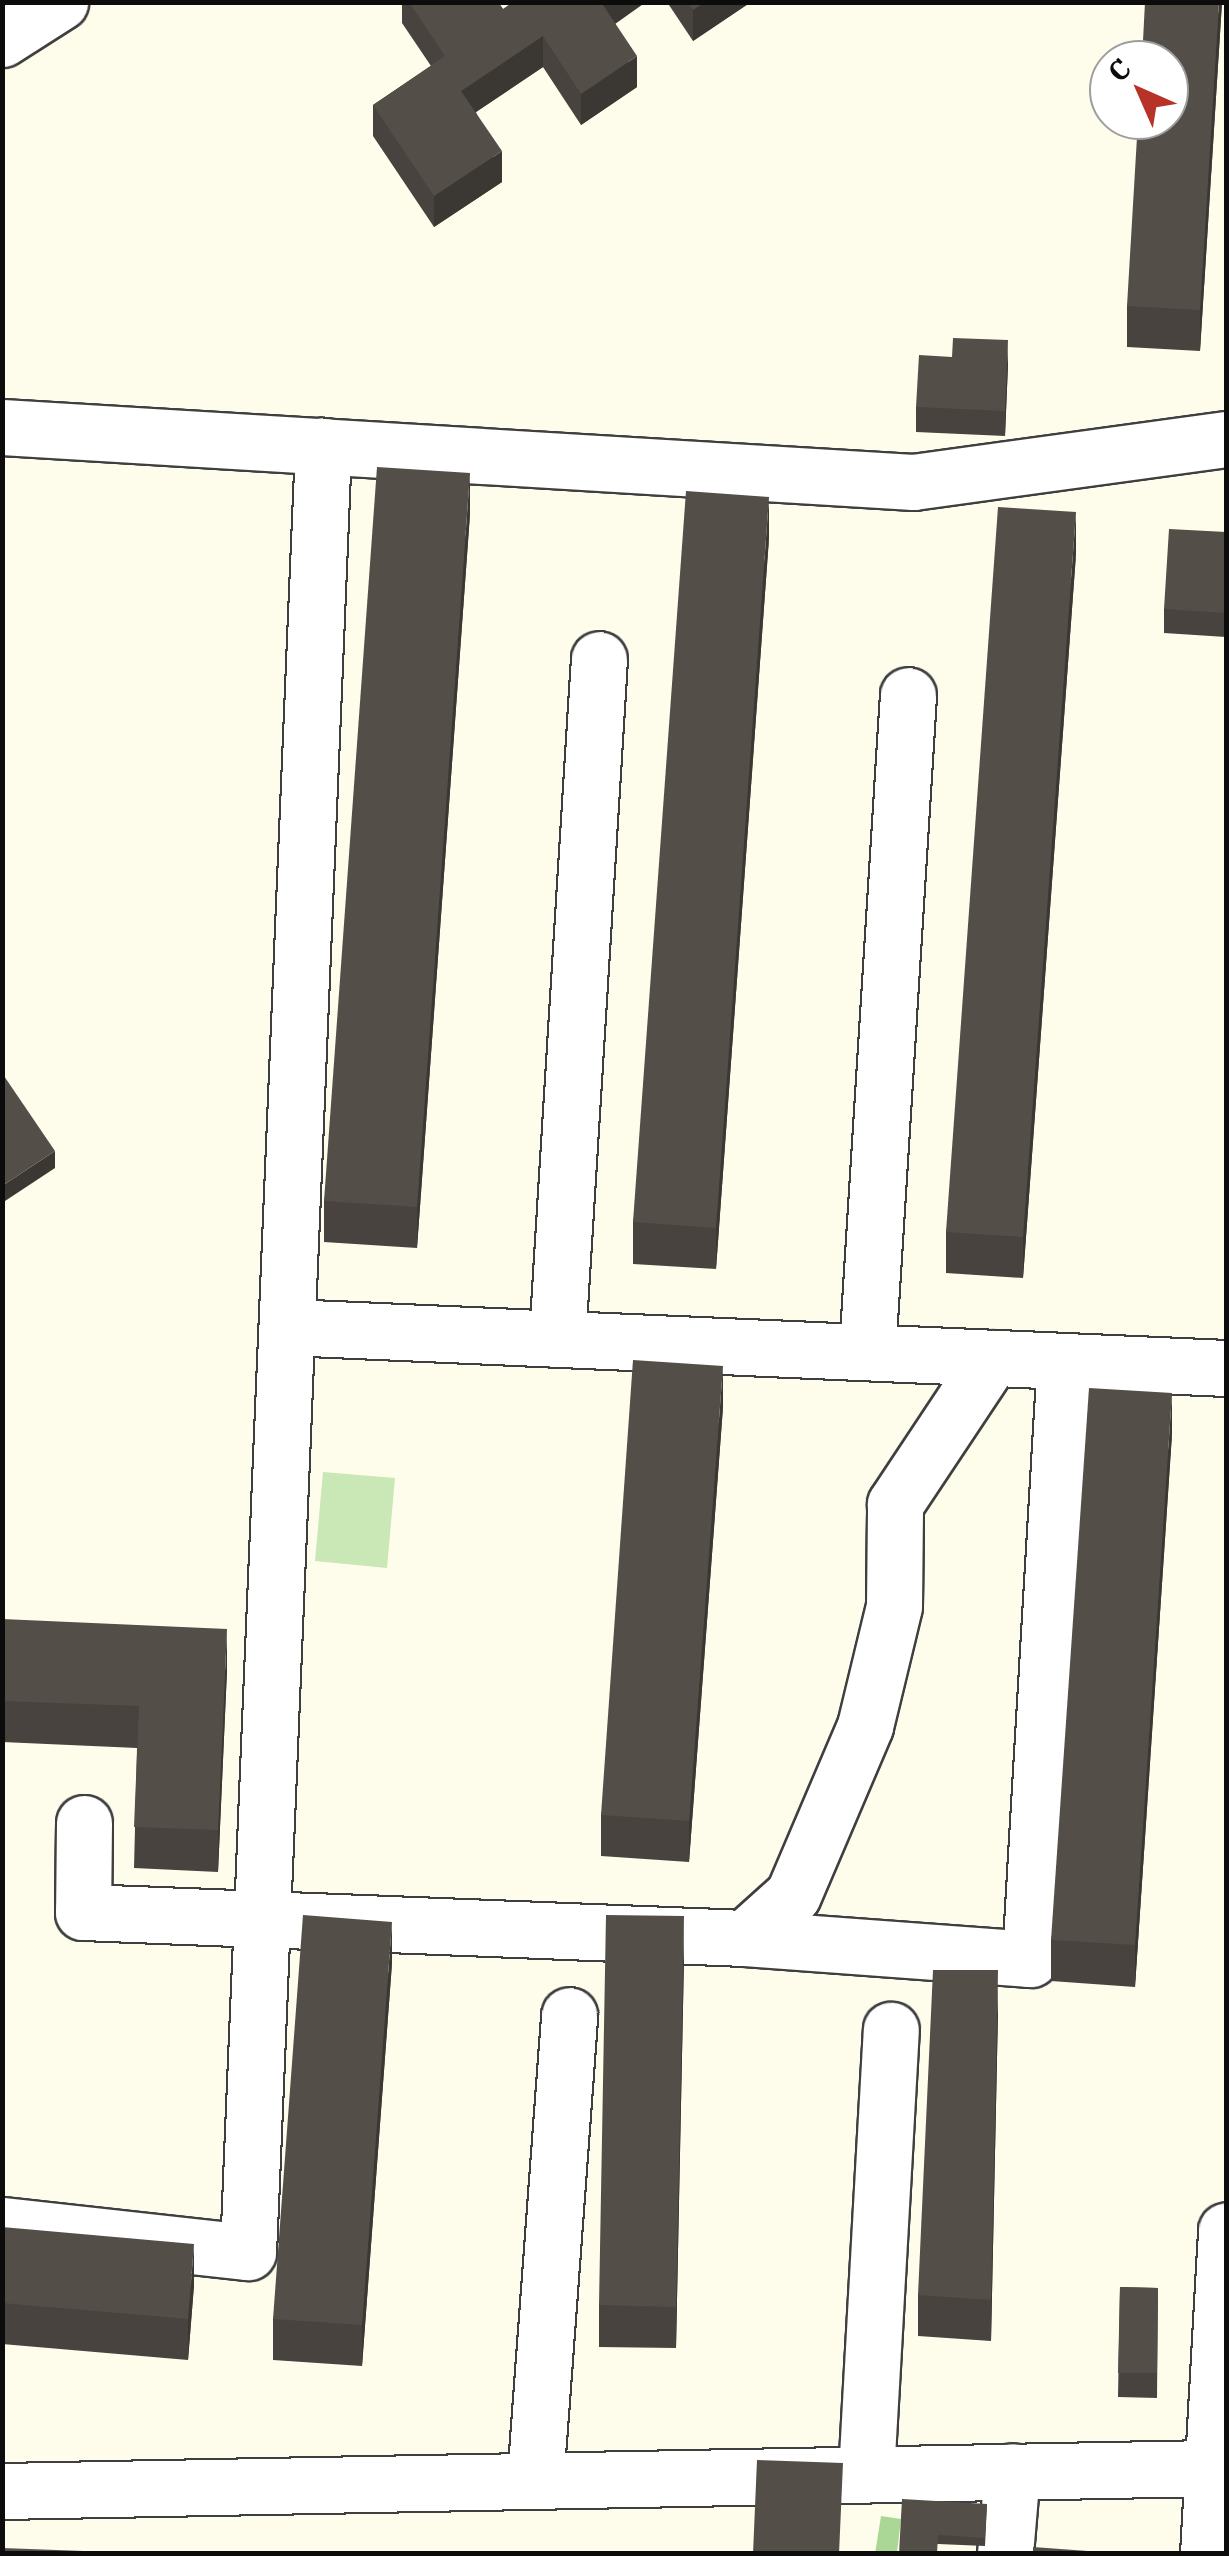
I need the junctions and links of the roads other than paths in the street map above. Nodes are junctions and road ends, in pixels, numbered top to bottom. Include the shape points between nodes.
1 (60, 2) edge
2 (2, 39) edge
3 (2, 427) edge
4 (1226, 439) edge
5 (323, 446) junction
6 (599, 659) dead end
7 (908, 695) dead end
8 (287, 1327) junction
9 (557, 1339) junction
10 (867, 1352) junction
11 (992, 1358) junction
12 (1065, 1361) junction
13 (1226, 1368) edge
14 (84, 1824) dead end
15 (262, 1915) junction
16 (745, 1938) junction
17 (569, 2015) dead end
18 (891, 2030) dead end
19 (2, 2225) edge
20 (1226, 2231) edge
21 (1214, 2468) junction
22 (1012, 2471) junction
23 (866, 2474) junction
24 (535, 2481) junction
25 (2, 2491) edge
26 (1005, 2554) edge
27 (1208, 2554) edge

1 - 2 street
3 - 5 street
4 - 5 street via 913,482
5 - 8 street
6 - 9 street
7 - 10 street
8 - 9 street
8 - 15 street
9 - 10 street
10 - 11 street
11 - 12 street
11 - 16 street via 894,1504 894,1606 865,1726 793,1896
12 - 13 street
12 - 16 street via 1030,1959
14 - 15 street via 83,1912
15 - 16 street
15 - 19 street via 248,2252
17 - 24 street
18 - 23 street
20 - 21 street
21 - 22 street
21 - 27 street
22 - 23 street
22 - 26 street
23 - 24 street
24 - 25 street

